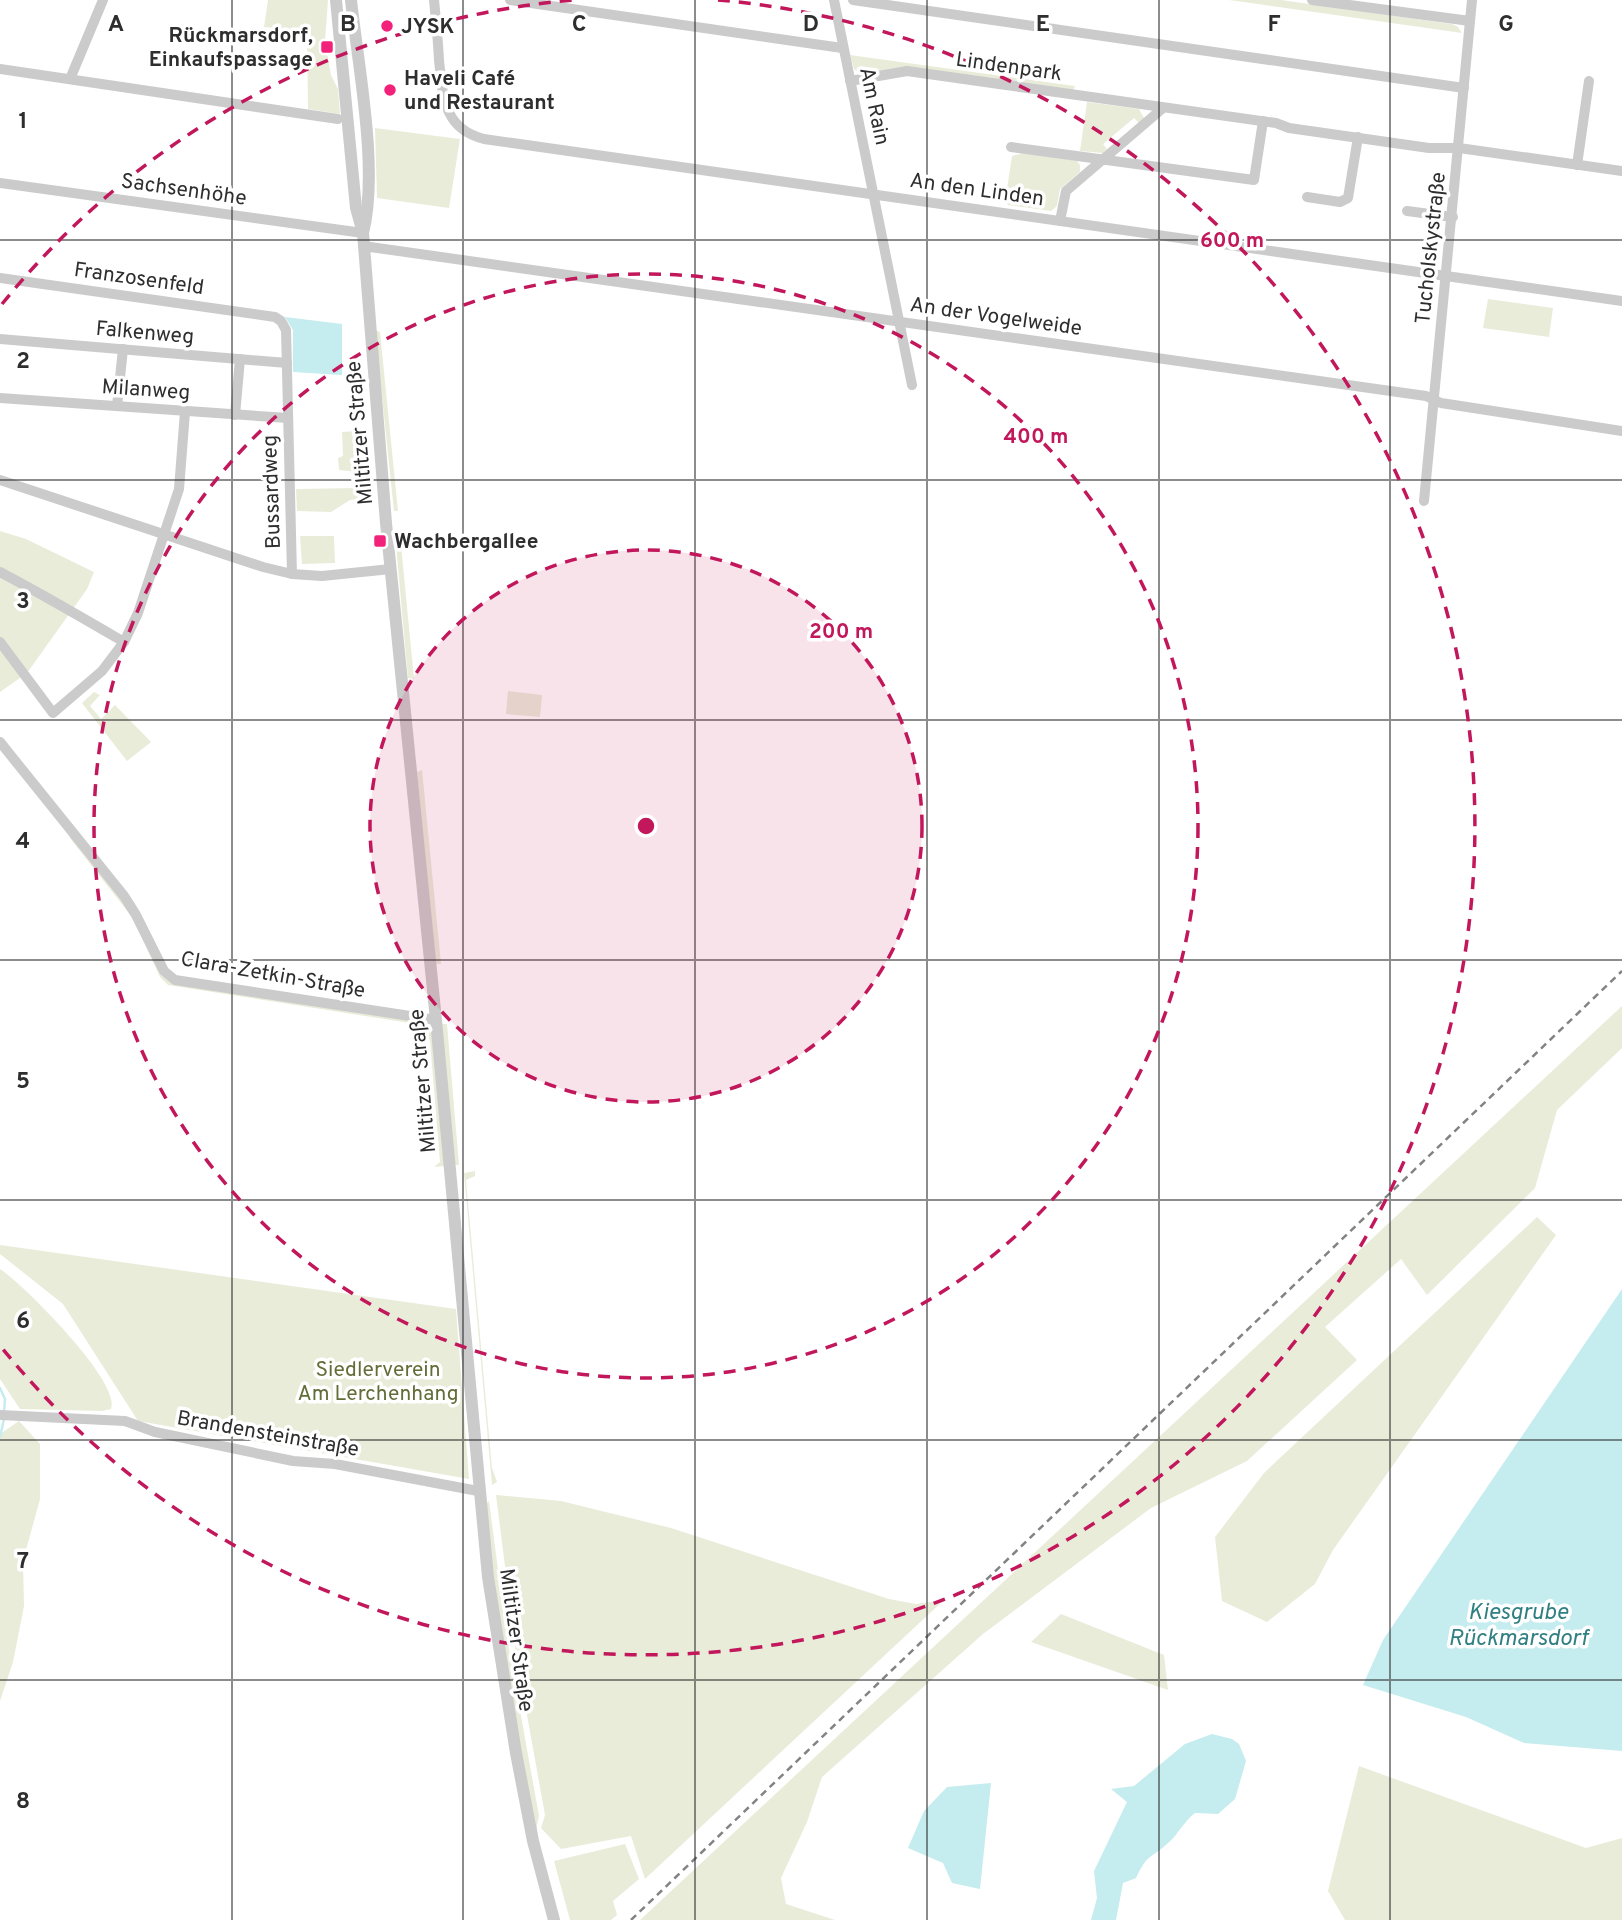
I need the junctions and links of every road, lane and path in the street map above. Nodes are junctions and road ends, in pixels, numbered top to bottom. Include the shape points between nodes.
1 (103, 0) edge
2 (336, 0) edge
3 (351, 0) edge
4 (434, 0) edge
5 (510, 0) edge
6 (834, 0) edge
7 (853, 0) edge
8 (1312, 0) edge
9 (1472, 0) edge
10 (1470, 22) junction
11 (842, 48) junction
12 (0, 69) edge
13 (70, 79) junction
14 (850, 81) junction
15 (1589, 81) dead end
16 (1464, 88) junction
17 (1163, 108) junction
18 (338, 119) dead end
19 (1262, 121) junction
20 (1358, 137) junction
21 (1012, 147) dead end
22 (1459, 148) junction
23 (1103, 159) junction
24 (1577, 165) junction
25 (1622, 171) edge
26 (0, 183) edge
27 (873, 194) junction
28 (1307, 197) dead end
29 (1407, 211) dead end
30 (1453, 217) junction
31 (1060, 221) junction
32 (363, 239) junction
33 (1447, 276) junction
34 (0, 278) edge
35 (1622, 301) edge
36 (274, 315) joint
37 (898, 321) junction
38 (0, 339) edge
39 (123, 349) junction
40 (240, 359) junction
41 (287, 363) junction
42 (912, 385) dead end
43 (0, 398) edge
44 (1433, 400) junction
45 (117, 406) junction
46 (185, 412) junction
47 (235, 415) junction
48 (288, 418) junction
49 (1622, 431) edge
50 (0, 480) edge
51 (1424, 501) dead end
52 (164, 534) junction
53 (391, 569) junction
54 (0, 572) edge
55 (292, 574) junction
56 (0, 642) edge
57 (124, 642) junction
58 (0, 742) edge
59 (4, 753) edge
60 (436, 1020) junction
61 (4, 1415) edge
62 (478, 1491) junction
63 (554, 1920) edge

1 - 13 street
2 - 32 street, Miltitzer Straße
3 - 32 street, Miltitzer Straße via 367,149 369,207
4 - 27 street, An den Linden via 443,99 457,125 475,137
5 - 11 street
6 - 11 street, Am Rain
7 - 16 street
8 - 10 street
9 - 10 street, Tucholskystraße
10 - 16 street, Tucholskystraße
11 - 14 street, Am Rain
12 - 13 street
13 - 18 street
14 - 17 street, Lindenpark via 906,71
14 - 27 street, Am Rain
15 - 24 street
16 - 22 street, Tucholskystraße
17 - 19 street, Lindenpark
17 - 23 street
19 - 20 street, Lindenpark
19 - 23 street via 1254,180
20 - 22 street, Lindenpark
20 - 28 street via 1348,198 1340,202
21 - 23 street
22 - 24 street, Lindenpark
22 - 30 street, Tucholskystraße
23 - 31 street via 1066,191
24 - 25 street, Lindenpark
26 - 32 street, Sachsenhöhe
27 - 31 street, An den Linden
27 - 37 street, Am Rain
29 - 30 street
30 - 33 street, Tucholskystraße
31 - 33 street, An den Linden
32 - 37 street, An der Vogelweide
32 - 53 street, Miltitzer Straße
33 - 35 street, An den Linden
33 - 44 street, Tucholskystraße
34 - 36 street, Franzosenfeld
36 - 41 street, Bussardweg via 286,330
37 - 42 street, Am Rain
37 - 44 street, An der Vogelweide
38 - 39 street, Falkenweg
39 - 40 street, Falkenweg
39 - 45 street
40 - 41 street, Falkenweg
40 - 47 street
41 - 48 street, Bussardweg
43 - 45 street, Milanweg
44 - 49 street, An der Vogelweide
44 - 51 street, Tucholskystraße
45 - 46 street, Milanweg
46 - 47 street, Milanweg
46 - 52 street via 179,489
47 - 48 street, Milanweg
48 - 55 street, Bussardweg
50 - 52 street
52 - 55 street
52 - 57 street
53 - 55 street, Bussardweg via 323,576
53 - 60 street, Miltitzer Straße
54 - 57 street
56 - 57 street via 52,713 103,671
58 - 59 street
59 - 60 street, Clara-Zetkin-Straße via 117,887 170,977
60 - 62 street, Miltitzer Straße
61 - 62 street, Brandensteinstraße via 125,1421 155,1432 293,1461 335,1464
62 - 63 street, Miltitzer Straße via 506,1702 533,1841

